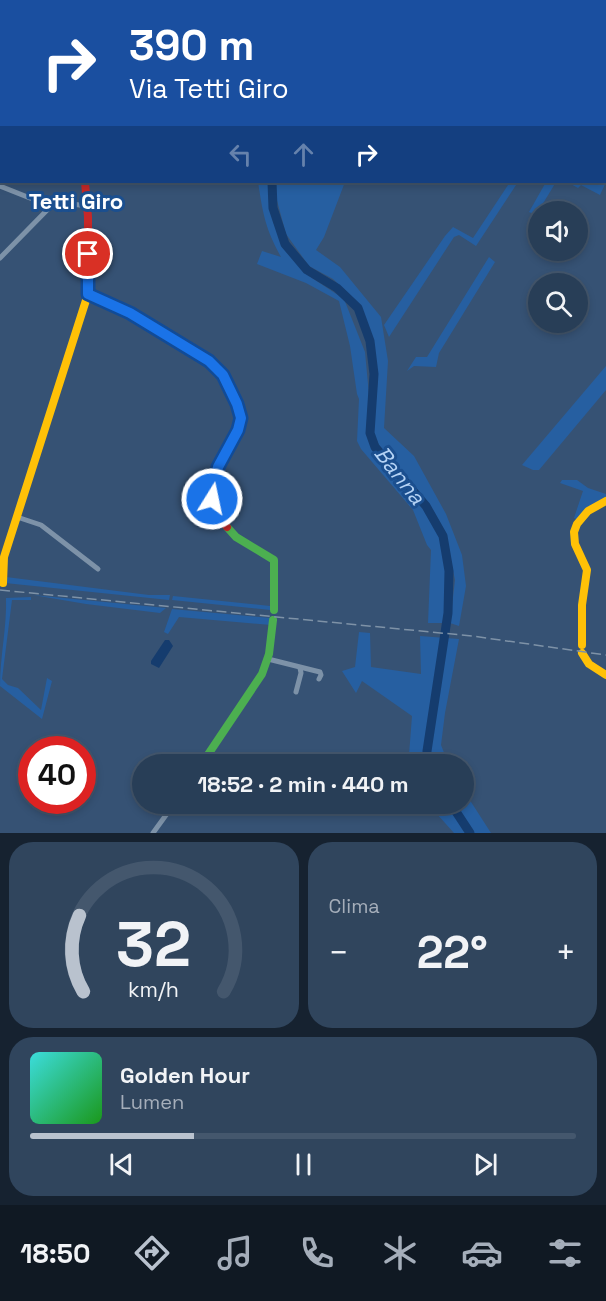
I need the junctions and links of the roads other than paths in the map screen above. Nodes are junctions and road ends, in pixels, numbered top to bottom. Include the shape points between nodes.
1 (85, 183) edge
2 (0, 186) edge
3 (52, 204) junction
4 (88, 206) junction
5 (0, 258) edge
6 (88, 294) junction
7 (606, 501) edge
8 (17, 517) junction
9 (98, 569) dead end
10 (3, 583) dead end
11 (274, 610) dead end
12 (273, 620) dead end
13 (268, 659) junction
14 (300, 668) junction
15 (606, 675) edge
16 (319, 680) dead end
17 (296, 692) dead end
18 (209, 754) edge
19 (167, 814) edge
20 (153, 833) edge

1 - 4 street
2 - 3 street
3 - 4 street
3 - 5 street
4 - 6 street
6 - 8 street
6 - 11 street via 165,334 209,361 223,375 241,418 218,467 212,499 236,537 274,560
7 - 15 street via 588,511 574,532 587,570 582,649 589,664
8 - 9 street via 40,525
8 - 10 street via 4,557
12 - 13 street
13 - 14 street
13 - 18 street via 246,700
14 - 16 street via 320,672
14 - 17 street
19 - 20 street

